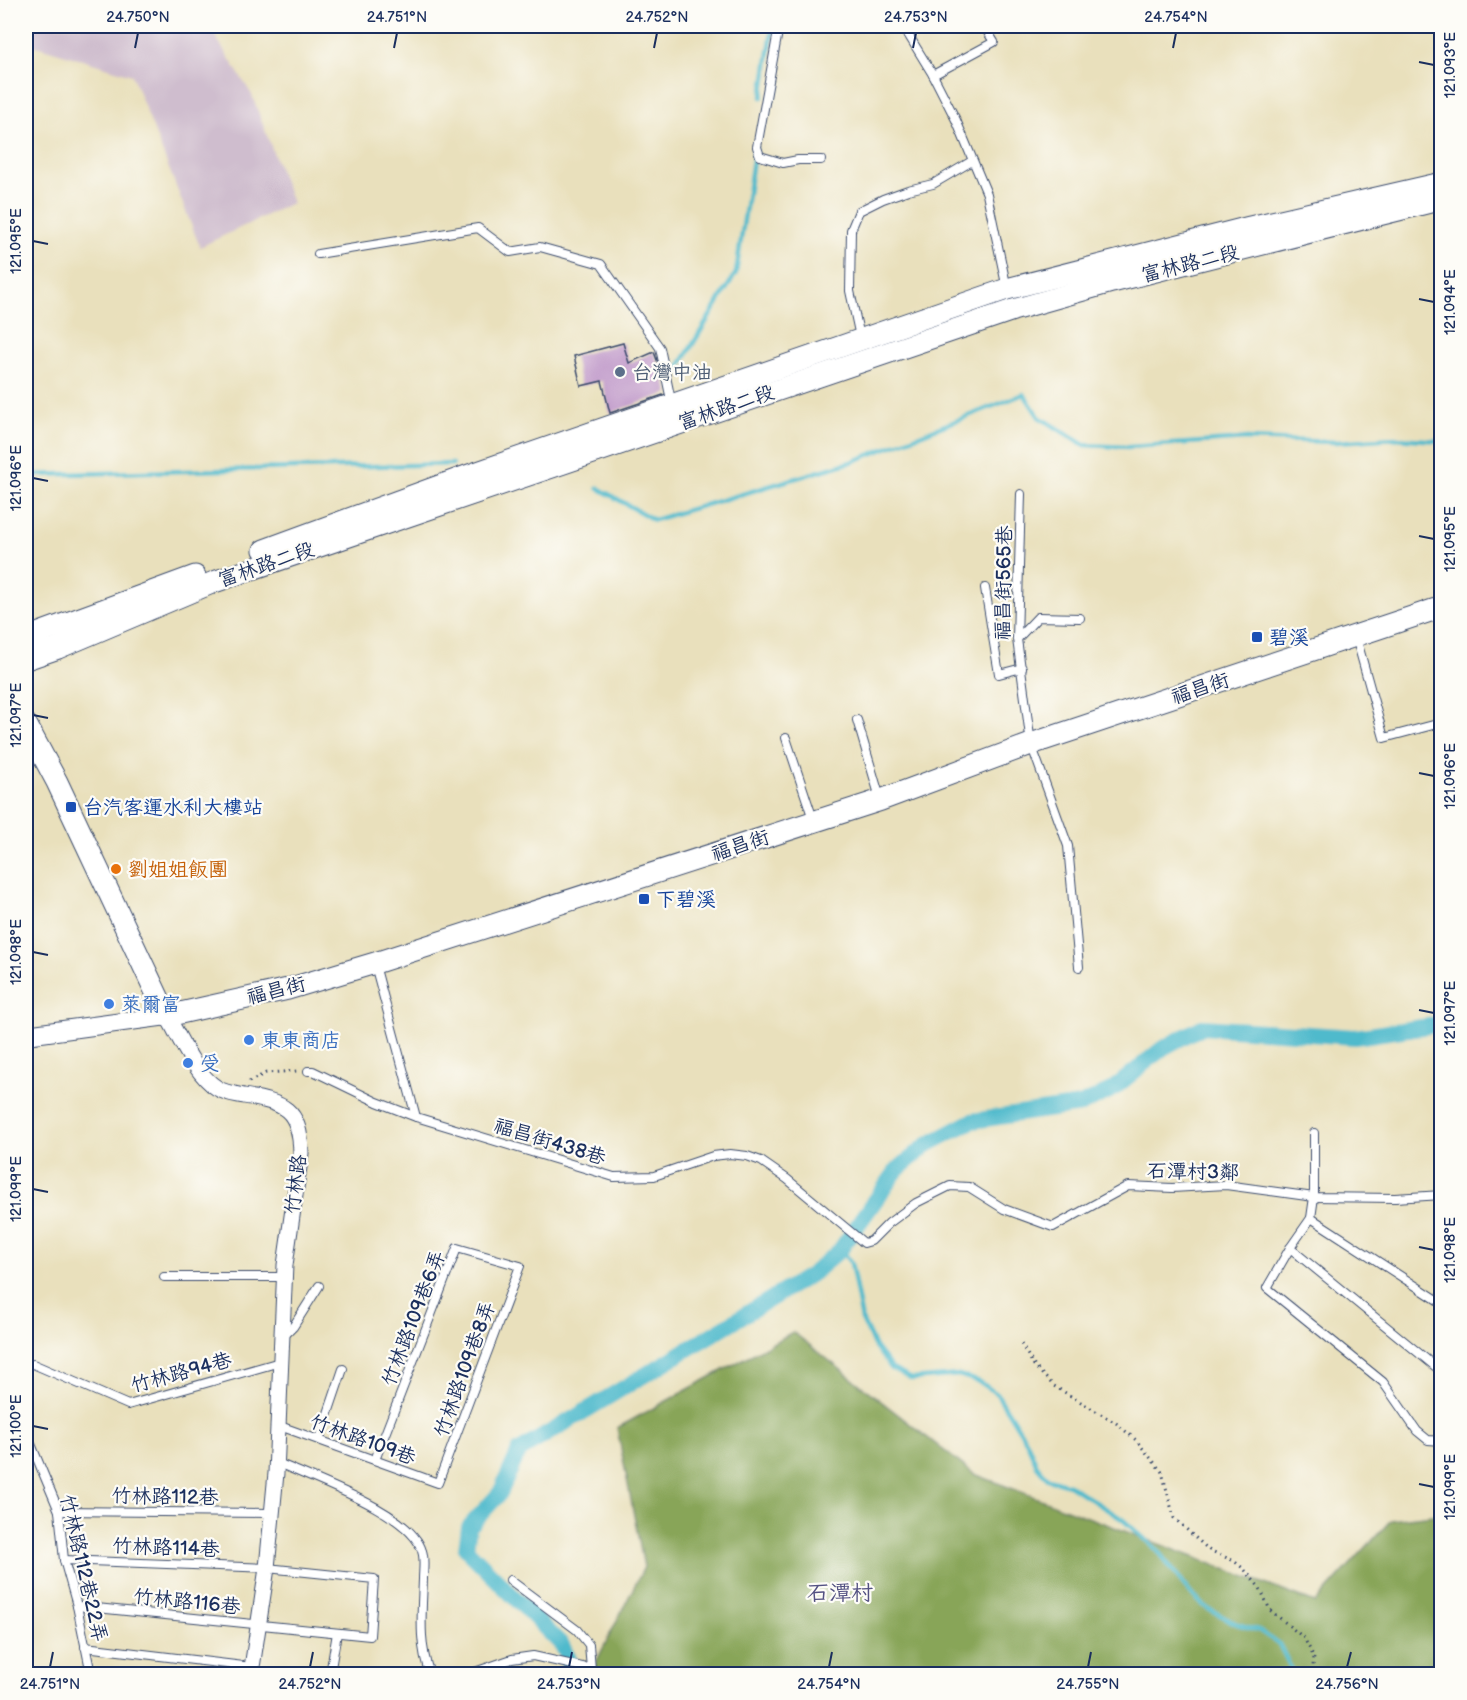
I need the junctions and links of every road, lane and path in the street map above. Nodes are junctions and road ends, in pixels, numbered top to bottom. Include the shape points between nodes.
1 (778, 26) edge
2 (903, 26) edge
3 (984, 26) edge
4 (933, 75) junction
5 (822, 160) dead end
6 (972, 160) junction
7 (1442, 183) edge
8 (1442, 199) edge
9 (318, 254) dead end
10 (1163, 259) junction
11 (1007, 289) junction
12 (1013, 310) junction
13 (861, 340) junction
14 (675, 414) junction
15 (597, 441) junction
16 (1021, 494) dead end
17 (985, 588) dead end
18 (1442, 607) edge
19 (1080, 618) dead end
20 (1356, 635) junction
21 (26, 638) edge
22 (1017, 639) junction
23 (26, 659) edge
24 (1022, 668) junction
25 (857, 720) dead end
26 (26, 724) edge
27 (1437, 724) dead end
28 (786, 738) dead end
29 (1031, 744) junction
30 (881, 800) junction
31 (813, 821) junction
32 (375, 963) junction
33 (1079, 967) dead end
34 (167, 1016) junction
35 (26, 1035) edge
36 (308, 1071) joint
37 (228, 1093) junction
38 (416, 1117) junction
39 (1314, 1133) dead end
40 (1442, 1195) edge
41 (1314, 1197) junction
42 (816, 1204) joint
43 (1311, 1218) junction
44 (1290, 1248) junction
45 (520, 1266) joint
46 (164, 1277) dead end
47 (284, 1277) junction
48 (319, 1286) dead end
49 (1442, 1303) edge
50 (281, 1340) junction
51 (1021, 1344) dead end
52 (280, 1362) junction
53 (26, 1366) edge
54 (343, 1369) dead end
55 (1442, 1372) edge
56 (277, 1425) junction
57 (28, 1437) dead end
58 (319, 1440) junction
59 (1442, 1441) edge
60 (375, 1460) junction
61 (276, 1468) junction
62 (438, 1483) joint
63 (59, 1511) junction
64 (272, 1513) junction
65 (64, 1560) junction
66 (267, 1568) junction
67 (510, 1580) dead end
68 (76, 1606) junction
69 (258, 1625) junction
70 (337, 1633) junction
71 (85, 1647) junction
72 (251, 1671) edge
73 (593, 1671) edge
74 (91, 1674) edge
75 (330, 1674) edge
76 (430, 1674) edge
77 (469, 1674) edge
78 (1312, 1674) edge

1 - 5 lane via 757,147 760,156 783,163
2 - 4 lane
3 - 4 lane via 994,42
4 - 6 lane
6 - 11 lane via 987,194
6 - 13 lane via 933,184 883,199 860,211 852,230 850,291
7 - 10 main road, 富林路二段
8 - 10 main road, 富林路二段
9 - 14 lane via 478,228 510,252 540,247 601,264 660,348
10 - 11 main road, 富林路二段
10 - 12 main road, 富林路二段
11 - 12 lane
11 - 13 main road, 富林路二段
12 - 14 main road, 富林路二段
13 - 14 main road, 富林路二段
14 - 15 main road, 富林路二段
15 - 21 main road, 富林路二段 via 469,475
15 - 23 main road, 富林路二段 via 214,582
16 - 22 lane, 福昌街565巷
17 - 24 lane via 999,674
18 - 20 main road, 福昌街
19 - 22 lane via 1038,617
20 - 27 lane via 1384,738
20 - 29 main road, 福昌街
22 - 24 lane, 福昌街565巷
24 - 29 lane, 福昌街565巷
25 - 30 lane
26 - 34 main road, 竹林路
28 - 31 lane
29 - 30 main road, 福昌街
29 - 33 lane, 福昌街565巷 via 1068,846
30 - 31 main road, 福昌街
31 - 32 main road, 福昌街
32 - 34 main road, 福昌街
32 - 38 lane
34 - 35 street, 福昌街
34 - 37 street, 竹林路 via 200,1072
36 - 37 path via 266,1073
36 - 38 lane, 福昌街438巷
37 - 47 street, 竹林路 via 287,1108 300,1136
38 - 42 lane, 福昌街438巷 via 614,1178 654,1176 713,1156 747,1156 761,1161
39 - 41 lane
40 - 41 lane, 石潭村3鄰
41 - 42 lane, 石潭村3鄰 via 1226,1185 1128,1186 1053,1227 1004,1209 969,1187 950,1186 916,1203 864,1243
41 - 43 lane
43 - 44 lane
43 - 49 lane
44 - 55 lane
44 - 59 lane via 1267,1288 1383,1382 1422,1436
45 - 60 lane, 竹林路109巷6弄 via 457,1248
45 - 62 lane, 竹林路109巷8弄
46 - 47 lane
47 - 50 street, 竹林路
48 - 50 lane
50 - 52 street, 竹林路
51 - 78 path via 1035,1367 1054,1386 1116,1423 1136,1440 1162,1472 1174,1518 1209,1550 1244,1569 1260,1588 1270,1610 1304,1638 1314,1657
52 - 53 lane, 竹林路94巷 via 128,1405 33,1364
52 - 56 street, 竹林路
54 - 58 lane
56 - 58 lane, 竹林路109巷
56 - 61 street, 竹林路
57 - 63 lane, 竹林路112巷22弄
58 - 60 lane, 竹林路109巷
60 - 62 lane, 竹林路109巷
61 - 64 street, 竹林路
61 - 76 lane via 372,1506 398,1520 414,1535 423,1552 421,1634
63 - 64 lane, 竹林路112巷
63 - 65 lane, 竹林路112巷22弄
64 - 66 street, 竹林路
65 - 66 lane, 竹林路114巷
65 - 68 lane, 竹林路112巷22弄
66 - 69 street, 竹林路
66 - 70 lane, 竹林路114巷 via 374,1579 370,1636
67 - 73 lane via 577,1629 589,1645
68 - 69 lane, 竹林路116巷
68 - 71 lane, 竹林路112巷22弄
69 - 70 lane, 竹林路116巷
69 - 72 street, 竹林路
70 - 75 lane
71 - 72 lane
71 - 74 lane, 竹林路112巷22弄
73 - 77 lane via 533,1656

